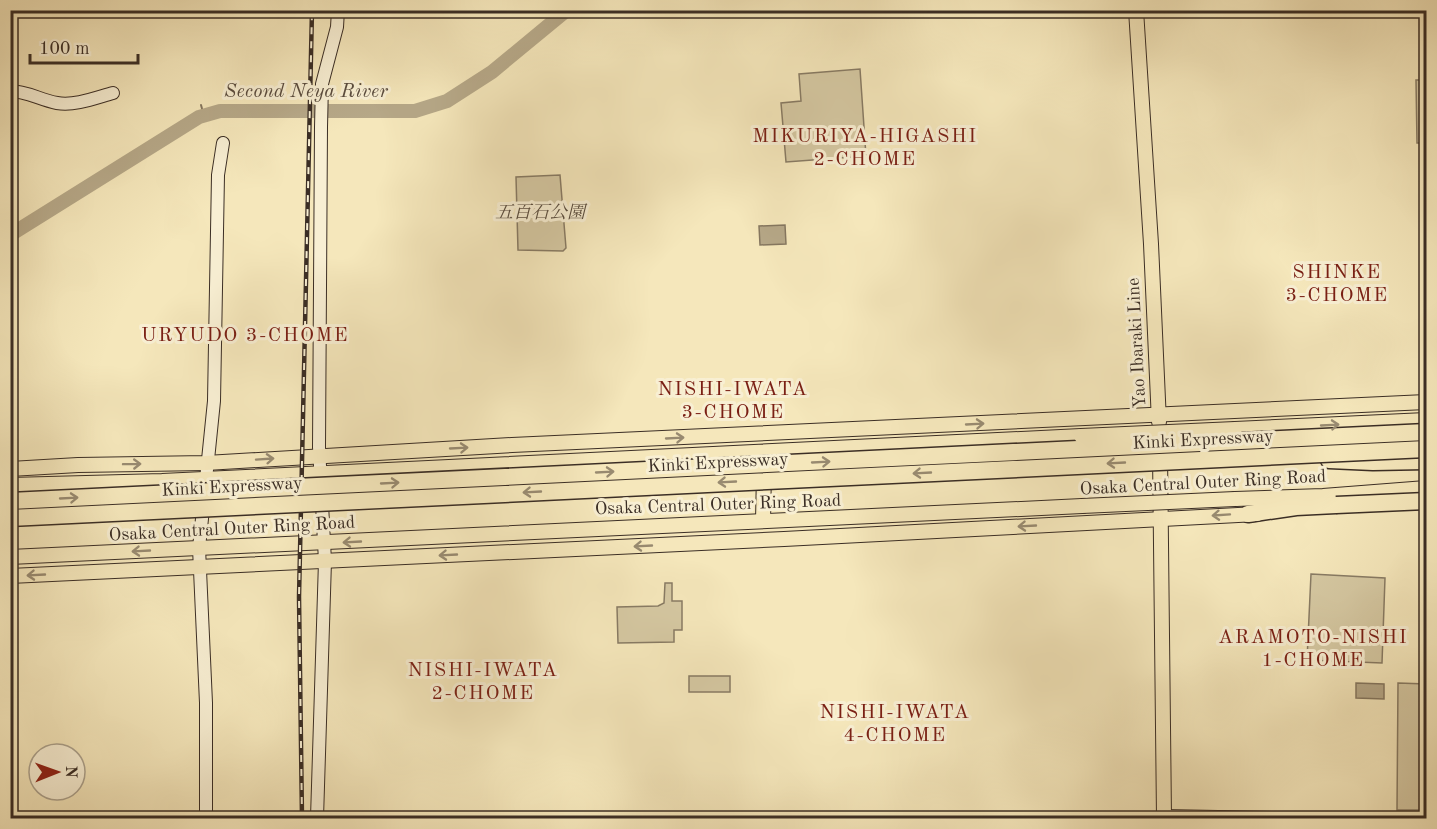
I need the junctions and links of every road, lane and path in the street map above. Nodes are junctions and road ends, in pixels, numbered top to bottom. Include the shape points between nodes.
1 (338, 10) edge
2 (1136, 10) edge
3 (10, 91) edge
4 (113, 93) dead end
5 (223, 143) dead end
6 (1426, 402) edge
7 (1426, 412) edge
8 (1159, 415) junction
9 (1426, 420) edge
10 (1396, 421) junction
11 (1426, 432) edge
12 (772, 433) junction
13 (639, 440) junction
14 (886, 444) junction
15 (1426, 449) edge
16 (764, 450) junction
17 (320, 455) junction
18 (1166, 461) junction
19 (1426, 462) edge
20 (206, 463) junction
21 (524, 463) junction
22 (10, 469) edge
23 (320, 473) junction
24 (205, 478) junction
25 (1426, 488) edge
26 (12, 489) edge
27 (1329, 500) junction
28 (1426, 501) edge
29 (1426, 507) edge
30 (1248, 513) junction
31 (920, 515) junction
32 (10, 518) edge
33 (1161, 519) junction
34 (763, 521) junction
35 (614, 527) junction
36 (784, 539) junction
37 (738, 541) junction
38 (323, 543) junction
39 (200, 548) junction
40 (10, 559) edge
41 (325, 561) junction
42 (200, 567) junction
43 (144, 569) junction
44 (10, 576) edge
45 (206, 813) dead end
46 (1164, 817) edge
47 (317, 819) edge
48 (1277, 819) edge

1 - 17 street via 322,84
2 - 8 main road, Yao Ibaraki Line
3 - 4 street via 62,104
5 - 20 street via 218,175 214,401
6 - 8 main road
7 - 10 main road
12 -> 8 main road
8 - 33 main road, Yao Ibaraki Line
9 - 10 main road
14 -> 10 main road, bridge
26 -> 11 highway, Kinki Expressway, bridge
13 -> 12 main road
12 - 14 main road
17 -> 13 main road
13 - 21 main road via 557,453
14 - 16 main road
15 - 18 highway, Kinki Expressway, bridge
16 - 21 main road
16 - 34 main road
20 -> 17 main road
17 - 23 street
18 - 19 highway, bridge
18 -> 32 highway, Kinki Expressway, bridge
22 -> 20 main road
20 - 24 street
21 - 23 main road
23 - 24 main road
23 - 38 street
24 - 26 main road
24 - 39 street
25 - 27 main road, Osaka Central Outer Ring Road
27 - 28 highway, bridge
27 - 30 highway
27 - 31 main road, Osaka Central Outer Ring Road, bridge via 1235,499
29 - 30 main road
30 -> 33 main road
31 - 34 main road, Osaka Central Outer Ring Road
31 - 36 main road
33 -> 36 main road
33 - 46 main road, Yao Ibaraki Line
34 - 35 main road, Osaka Central Outer Ring Road
35 - 37 main road
35 -> 38 main road, Osaka Central Outer Ring Road
36 - 37 main road
37 -> 41 main road
38 - 39 main road, Osaka Central Outer Ring Road
38 - 41 street
39 -> 40 main road, Osaka Central Outer Ring Road
39 - 42 street
40 - 43 main road
41 - 42 main road
41 - 47 street
42 - 43 main road
42 - 45 street
43 -> 44 main road
46 - 48 street

